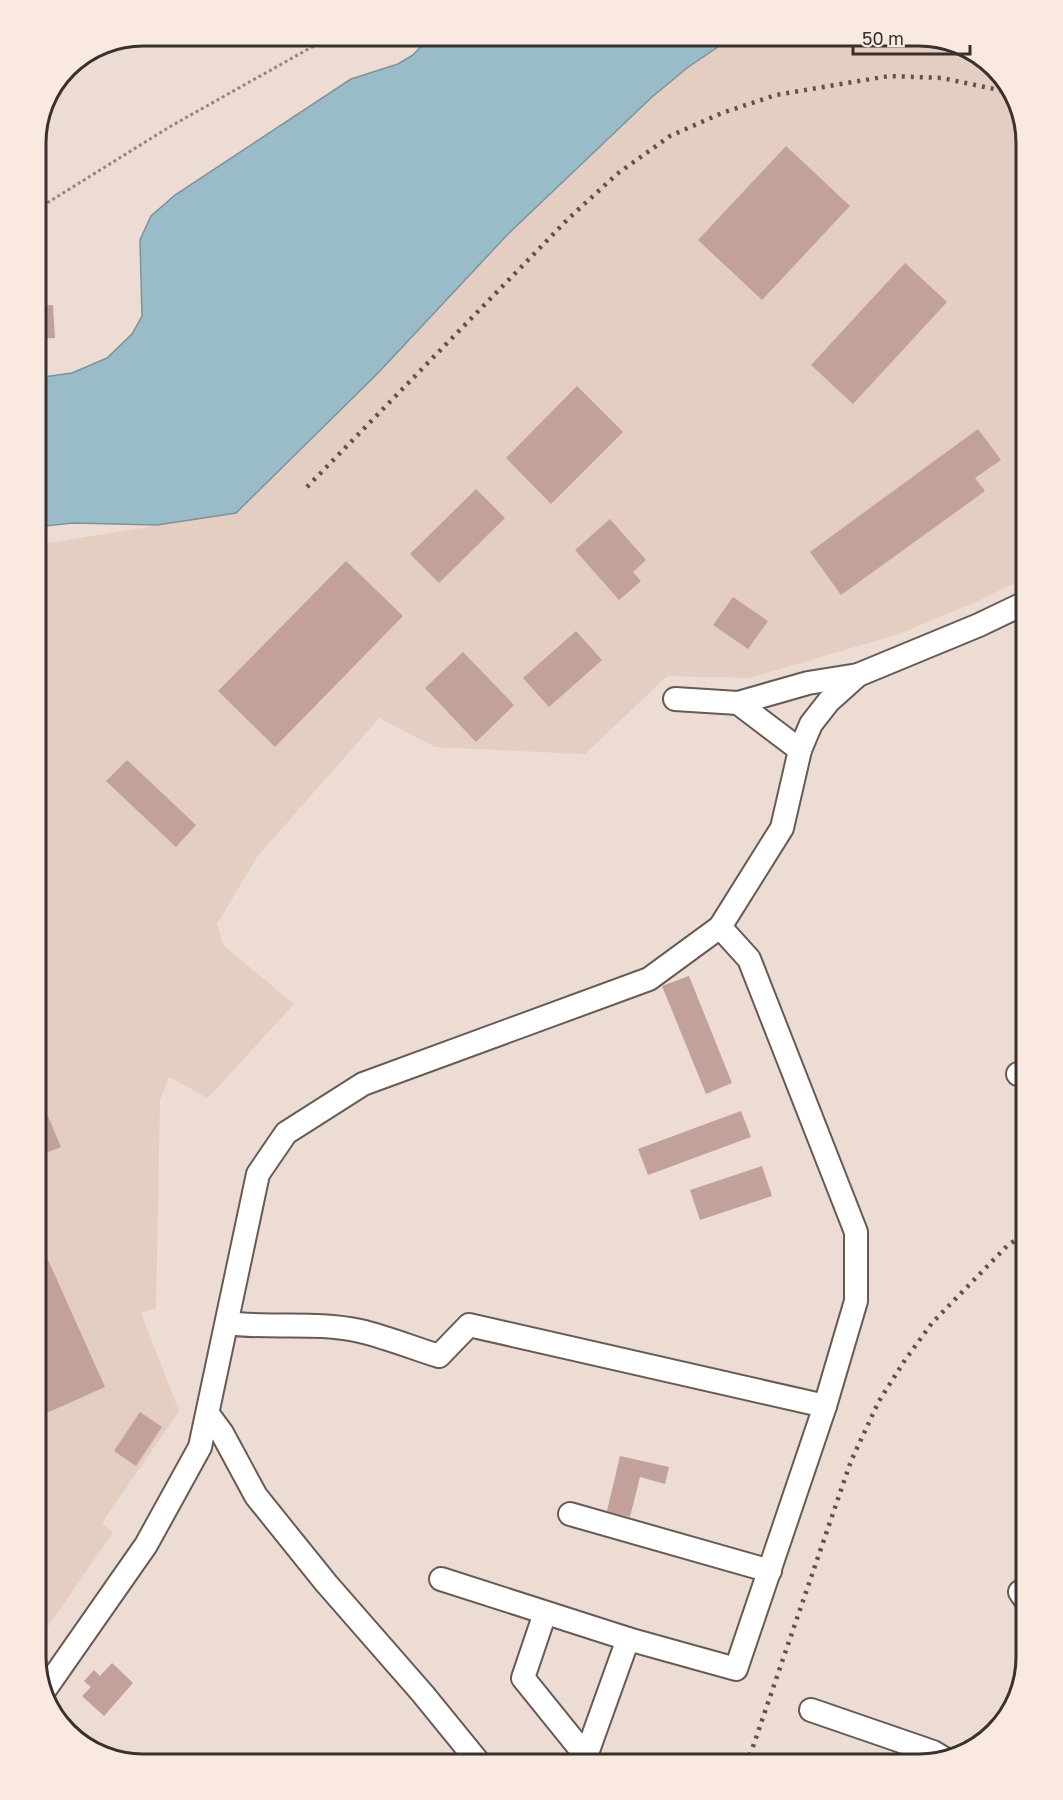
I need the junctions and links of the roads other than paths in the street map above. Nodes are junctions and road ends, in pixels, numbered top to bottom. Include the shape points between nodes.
1 (1016, 607) edge
2 (858, 675) junction
3 (675, 699) dead end
4 (738, 704) junction
5 (800, 750) junction
6 (720, 927) junction
7 (227, 1323) junction
8 (825, 1406) junction
9 (208, 1414) junction
10 (570, 1514) dead end
11 (770, 1571) junction
12 (441, 1579) dead end
13 (545, 1613) junction
14 (628, 1639) junction
15 (50, 1682) edge
16 (812, 1710) dead end
17 (934, 1752) edge
18 (471, 1753) edge
19 (577, 1754) edge
20 (584, 1754) edge

1 - 2 street
2 - 4 street via 808,682
2 - 5 street via 811,724
3 - 4 street
4 - 5 street
5 - 6 street via 782,828
6 - 7 street via 649,980 363,1084 286,1133 258,1174
6 - 8 street via 749,959 856,1232 856,1301
7 - 8 street via 253,1327 298,1324 359,1331 439,1356 470,1325
7 - 9 street
8 - 11 street
9 - 15 street via 200,1447 146,1545
9 - 18 street via 255,1496
10 - 11 street
11 - 14 street via 736,1669
12 - 13 street
13 - 14 street
13 - 19 street via 523,1678
14 - 20 street
16 - 17 street

